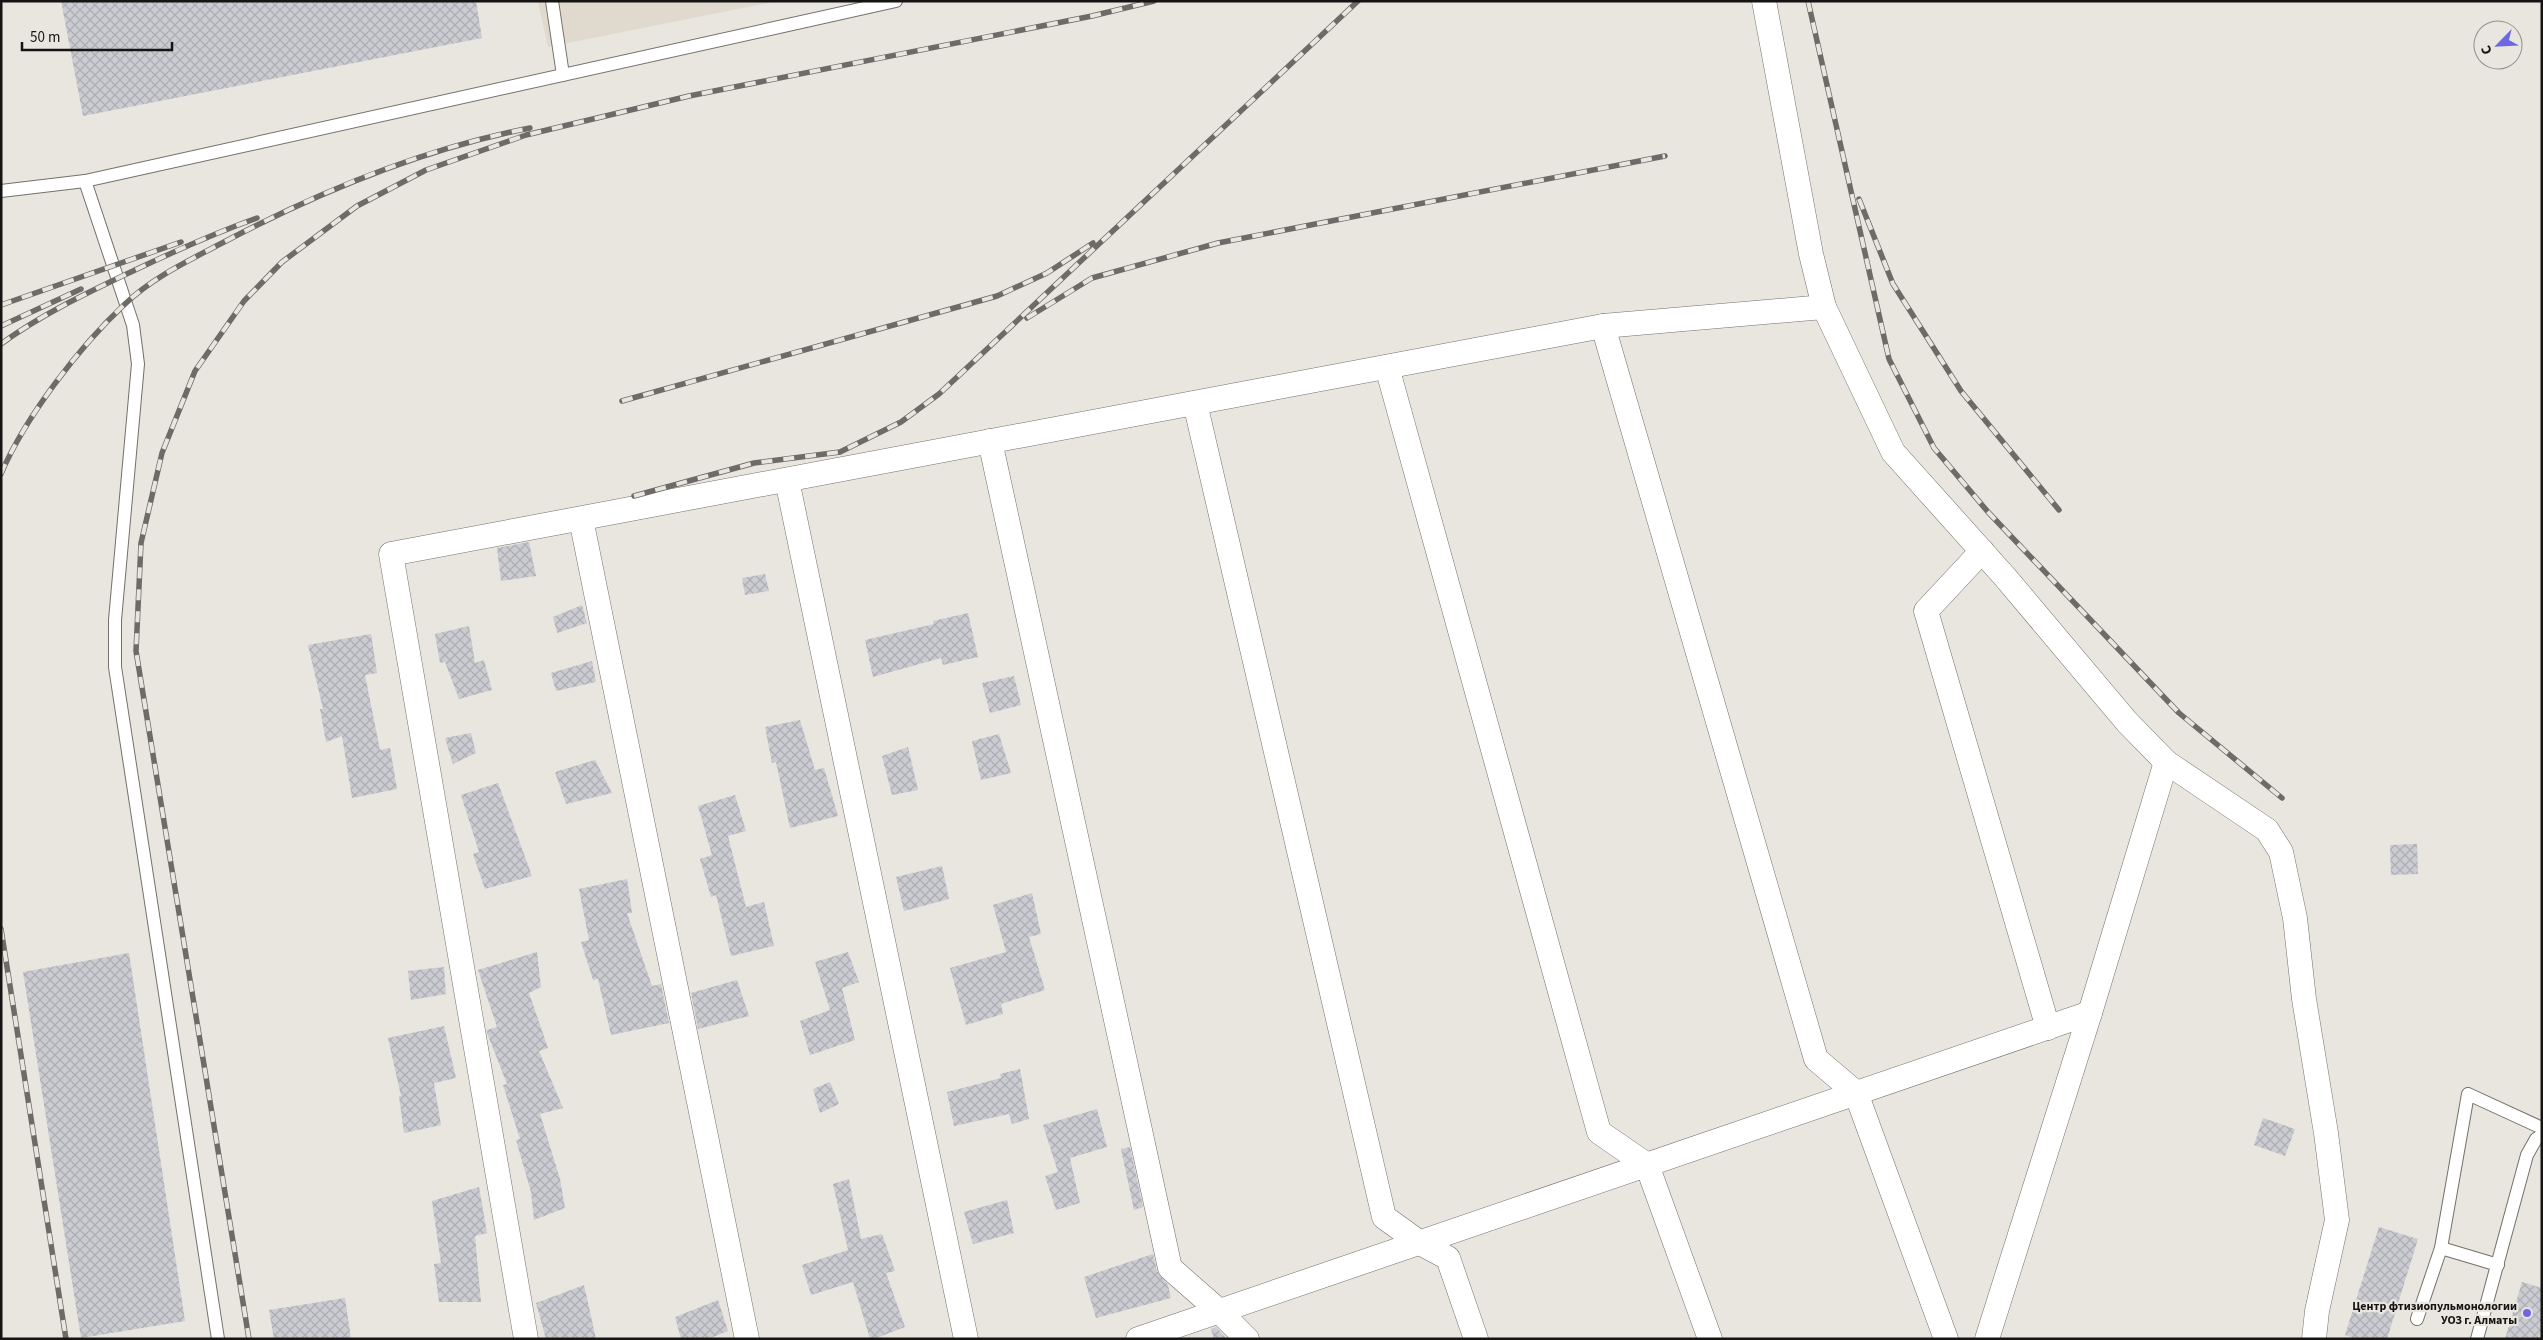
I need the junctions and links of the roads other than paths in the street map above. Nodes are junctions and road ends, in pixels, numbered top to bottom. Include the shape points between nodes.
1 (552, 1) edge
2 (896, 1) edge
3 (1764, 1) edge
4 (564, 76) junction
5 (85, 181) junction
6 (1, 191) edge
7 (1824, 307) junction
8 (1603, 326) junction
9 (1387, 366) junction
10 (1195, 403) junction
11 (990, 442) junction
12 (787, 480) junction
13 (581, 518) junction
14 (1982, 551) junction
15 (2166, 762) junction
16 (2090, 1013) junction
17 (2048, 1028) junction
18 (1856, 1093) junction
19 (2542, 1128) edge
20 (2542, 1135) edge
21 (1647, 1165) junction
22 (1420, 1242) junction
23 (2442, 1248) junction
24 (2498, 1265) junction
25 (1219, 1311) junction
26 (2418, 1319) dead end
27 (218, 1339) edge
28 (526, 1339) edge
29 (747, 1339) edge
30 (966, 1339) edge
31 (1138, 1339) edge
32 (1247, 1339) edge
33 (1476, 1339) edge
34 (1710, 1339) edge
35 (1946, 1339) edge
36 (1987, 1339) edge
37 (2314, 1339) edge
38 (2477, 1339) edge

1 - 4 lane
2 - 4 lane
3 - 7 street via 1811,254
4 - 5 lane
5 - 6 lane
5 - 27 lane via 137,344 138,364 115,620 115,667
7 - 8 street
7 - 14 street via 1893,452
8 - 9 street
8 - 18 street via 1816,1059
9 - 10 street
9 - 21 street via 1599,1132
10 - 11 street
10 - 22 street via 1384,1217
11 - 12 street
11 - 25 street via 1170,1268
12 - 13 street
12 - 30 street
13 - 28 street via 391,554
13 - 29 street
14 - 15 street via 2127,722
14 - 17 street via 1926,611
15 - 16 street
15 - 37 street via 2267,830 2282,852 2296,918 2304,999 2326,1133 2336,1220 2316,1311
16 - 17 street
16 - 36 street
17 - 18 street
18 - 21 street
18 - 35 street
19 - 23 lane via 2468,1094
20 - 24 lane via 2527,1155
21 - 22 street
21 - 34 street
22 - 25 street
22 - 33 street via 1448,1258
23 - 24 lane
23 - 26 lane
24 - 38 lane
25 - 31 street
25 - 32 street

